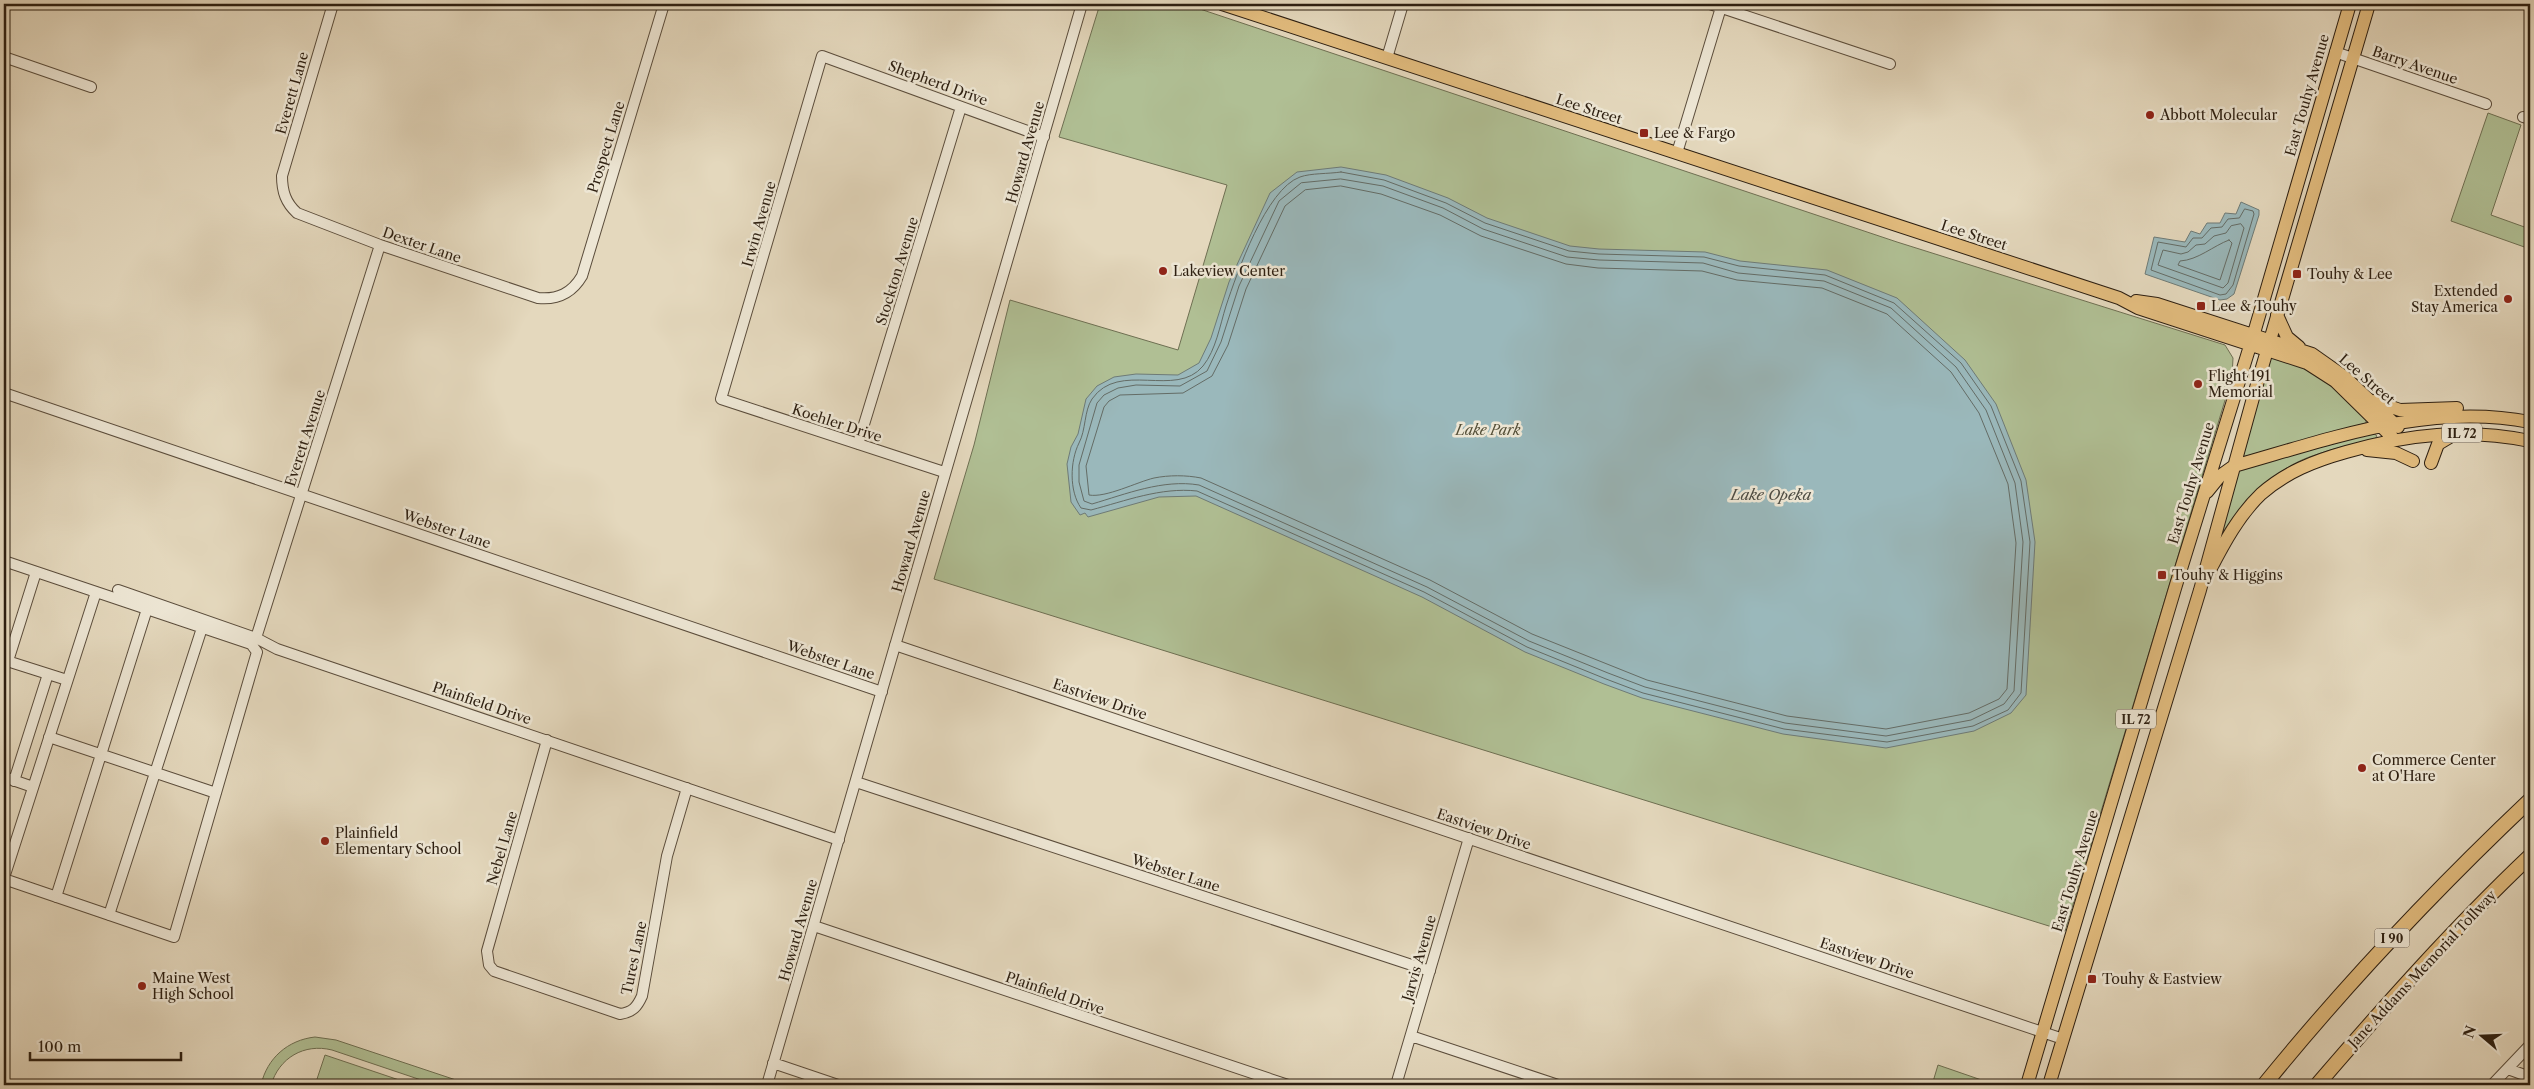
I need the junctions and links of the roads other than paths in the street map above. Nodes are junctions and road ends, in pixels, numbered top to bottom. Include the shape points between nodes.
1 (332, 4) edge
2 (664, 4) edge
3 (1082, 4) edge
4 (1222, 4) edge
5 (1404, 4) edge
6 (1710, 4) edge
7 (2350, 4) edge
8 (2369, 4) edge
9 (1721, 6) edge
10 (2335, 52) junction
11 (822, 56) joint
12 (4, 58) edge
13 (1387, 58) junction
14 (2353, 58) junction
15 (1890, 64) dead end
16 (91, 87) dead end
17 (2486, 104) dead end
18 (961, 106) junction
19 (1044, 137) junction
20 (1677, 153) junction
21 (282, 191) joint
22 (380, 245) junction
23 (566, 293) joint
24 (2277, 314) junction
25 (2252, 339) junction
26 (2269, 344) junction
27 (2301, 348) junction
28 (4, 393) edge
29 (722, 399) joint
30 (2369, 399) junction
31 (2471, 415) junction
32 (2530, 422) edge
33 (2394, 424) junction
34 (2381, 426) junction
35 (2458, 433) junction
36 (2408, 437) junction
37 (2394, 439) junction
38 (2530, 441) edge
39 (858, 444) junction
40 (2357, 449) junction
41 (2413, 461) dead end
42 (2431, 463) dead end
43 (2234, 466) junction
44 (944, 472) junction
45 (302, 494) junction
46 (2200, 506) junction
47 (4, 561) edge
48 (36, 572) junction
49 (118, 590) dead end
50 (2200, 590) junction
51 (96, 592) junction
52 (147, 609) junction
53 (202, 628) junction
54 (256, 638) junction
55 (896, 645) junction
56 (6, 661) edge
57 (48, 674) junction
58 (67, 680) junction
59 (882, 692) junction
60 (49, 737) junction
61 (548, 740) junction
62 (101, 754) junction
63 (155, 773) junction
64 (4, 777) edge
65 (14, 781) junction
66 (856, 782) junction
67 (33, 787) junction
68 (687, 788) junction
69 (216, 793) junction
70 (2530, 800) edge
71 (1469, 838) junction
72 (839, 840) junction
73 (2530, 856) edge
74 (4, 879) edge
75 (56, 897) junction
76 (109, 915) junction
77 (814, 926) junction
78 (489, 964) joint
79 (1430, 971) junction
80 (2043, 1032) junction
81 (1411, 1036) junction
82 (2063, 1039) junction
83 (2530, 1045) edge
84 (774, 1063) junction
85 (2508, 1069) junction
86 (2530, 1077) edge
87 (767, 1085) edge
88 (838, 1085) edge
89 (1288, 1085) edge
90 (1396, 1085) edge
91 (1558, 1085) edge
92 (2027, 1085) edge
93 (2049, 1085) edge
94 (2264, 1085) edge
95 (2317, 1085) edge
96 (2492, 1085) edge

1 - 21 street, Everett Lane via 282,176
2 - 23 street, Prospect Lane via 582,276
3 - 19 street, Howard Avenue
4 - 13 main road, Lee Street
5 - 13 street
6 - 9 street
7 - 10 main road, East Touhy Avenue
8 - 14 main road
9 - 15 street
9 - 20 street
10 - 14 street, Barry Avenue
10 - 25 main road, East Touhy Avenue
11 - 18 street, Shepherd Drive
11 - 29 street, Irwin Avenue
12 - 16 street
13 - 20 main road, Lee Street
14 - 17 street, Barry Avenue
14 - 24 main road
18 - 19 street, Shepherd Drive
18 - 39 street, Stockton Avenue
19 - 44 street, Howard Avenue
20 - 25 main road, Lee Street via 2119,298 2157,304
21 - 22 street, Dexter Lane via 297,214
22 - 23 street, Dexter Lane via 538,298 549,299
22 - 45 street, Everett Avenue
24 - 26 main road
24 - 27 main road via 2287,337
25 - 26 main road, Lee Street
25 - 46 main road, East Touhy Avenue
26 - 27 main road, Lee Street
26 - 34 main road, Lee Street via 2335,381
26 - 43 main road
27 - 30 main road, Lee Street via 2333,367
28 - 45 street, Webster Lane
29 - 39 street, Koehler Drive
30 - 31 main road via 2400,410 2457,408
30 - 33 main road, Lee Street
31 - 32 main road, Lee Street / IL 72
31 - 33 main road, Lee Street / IL 72
33 - 34 main road, Lee Street / IL 72
33 - 36 main road, Lee Street
34 - 37 main road, Lee Street
34 - 43 main road, IL 72
35 - 36 main road, IL 72
35 - 38 main road, IL 72
35 - 42 main road via 2438,444
36 - 37 main road, IL 72
37 - 40 main road, IL 72
39 - 44 street, Koehler Drive
40 - 41 main road via 2390,452
40 - 50 main road, IL 72 via 2304,466 2263,493 2242,516
43 - 46 main road, IL 72 via 2210,487
43 - 50 main road
44 - 55 street, Howard Avenue
45 - 54 street, Everett Avenue
45 - 59 street, Webster Lane
46 - 80 main road, East Touhy Avenue / IL 72
47 - 48 street
48 - 51 street
48 - 56 street
49 - 54 street, Plainfield Drive
50 - 82 main road
51 - 52 street
51 - 58 street
52 - 53 street
52 - 62 street
53 - 63 street
53 - 69 street via 251,644 257,652
54 - 61 street, Plainfield Drive via 278,649
55 - 59 street, Howard Avenue
55 - 71 street, Eastview Drive
56 - 57 street
57 - 58 street
57 - 65 street
58 - 60 street
59 - 66 street, Howard Avenue
60 - 62 street
60 - 67 street
61 - 68 street, Plainfield Drive
61 - 78 street, Nebel Lane via 487,951
62 - 63 street
62 - 75 street
63 - 69 street
63 - 76 street
64 - 65 street
65 - 67 street
66 - 72 street, Howard Avenue
66 - 79 street, Webster Lane
67 - 74 street
68 - 72 street, Plainfield Drive
68 - 78 street, Tures Lane via 667,856 638,1005 630,1012 620,1014 494,971
69 - 76 street via 174,937
70 - 94 highway, I 90 via 2442,885 2363,969
71 - 79 street, Jarvis Avenue
71 - 80 street, Eastview Drive
72 - 77 street, Howard Avenue
73 - 95 highway, Jane Addams Memorial Tollway via 2384,1006
74 - 75 street
75 - 76 street
77 - 84 street, Howard Avenue
77 - 89 street, Plainfield Drive
79 - 81 street, Jarvis Avenue
80 - 82 street, Eastview Drive
80 - 92 main road, East Touhy Avenue / IL 72
81 - 90 street, Jarvis Avenue
81 - 91 street
82 - 93 main road
83 - 85 street
84 - 87 street, Howard Avenue
84 - 88 street
85 - 86 street
85 - 96 street

